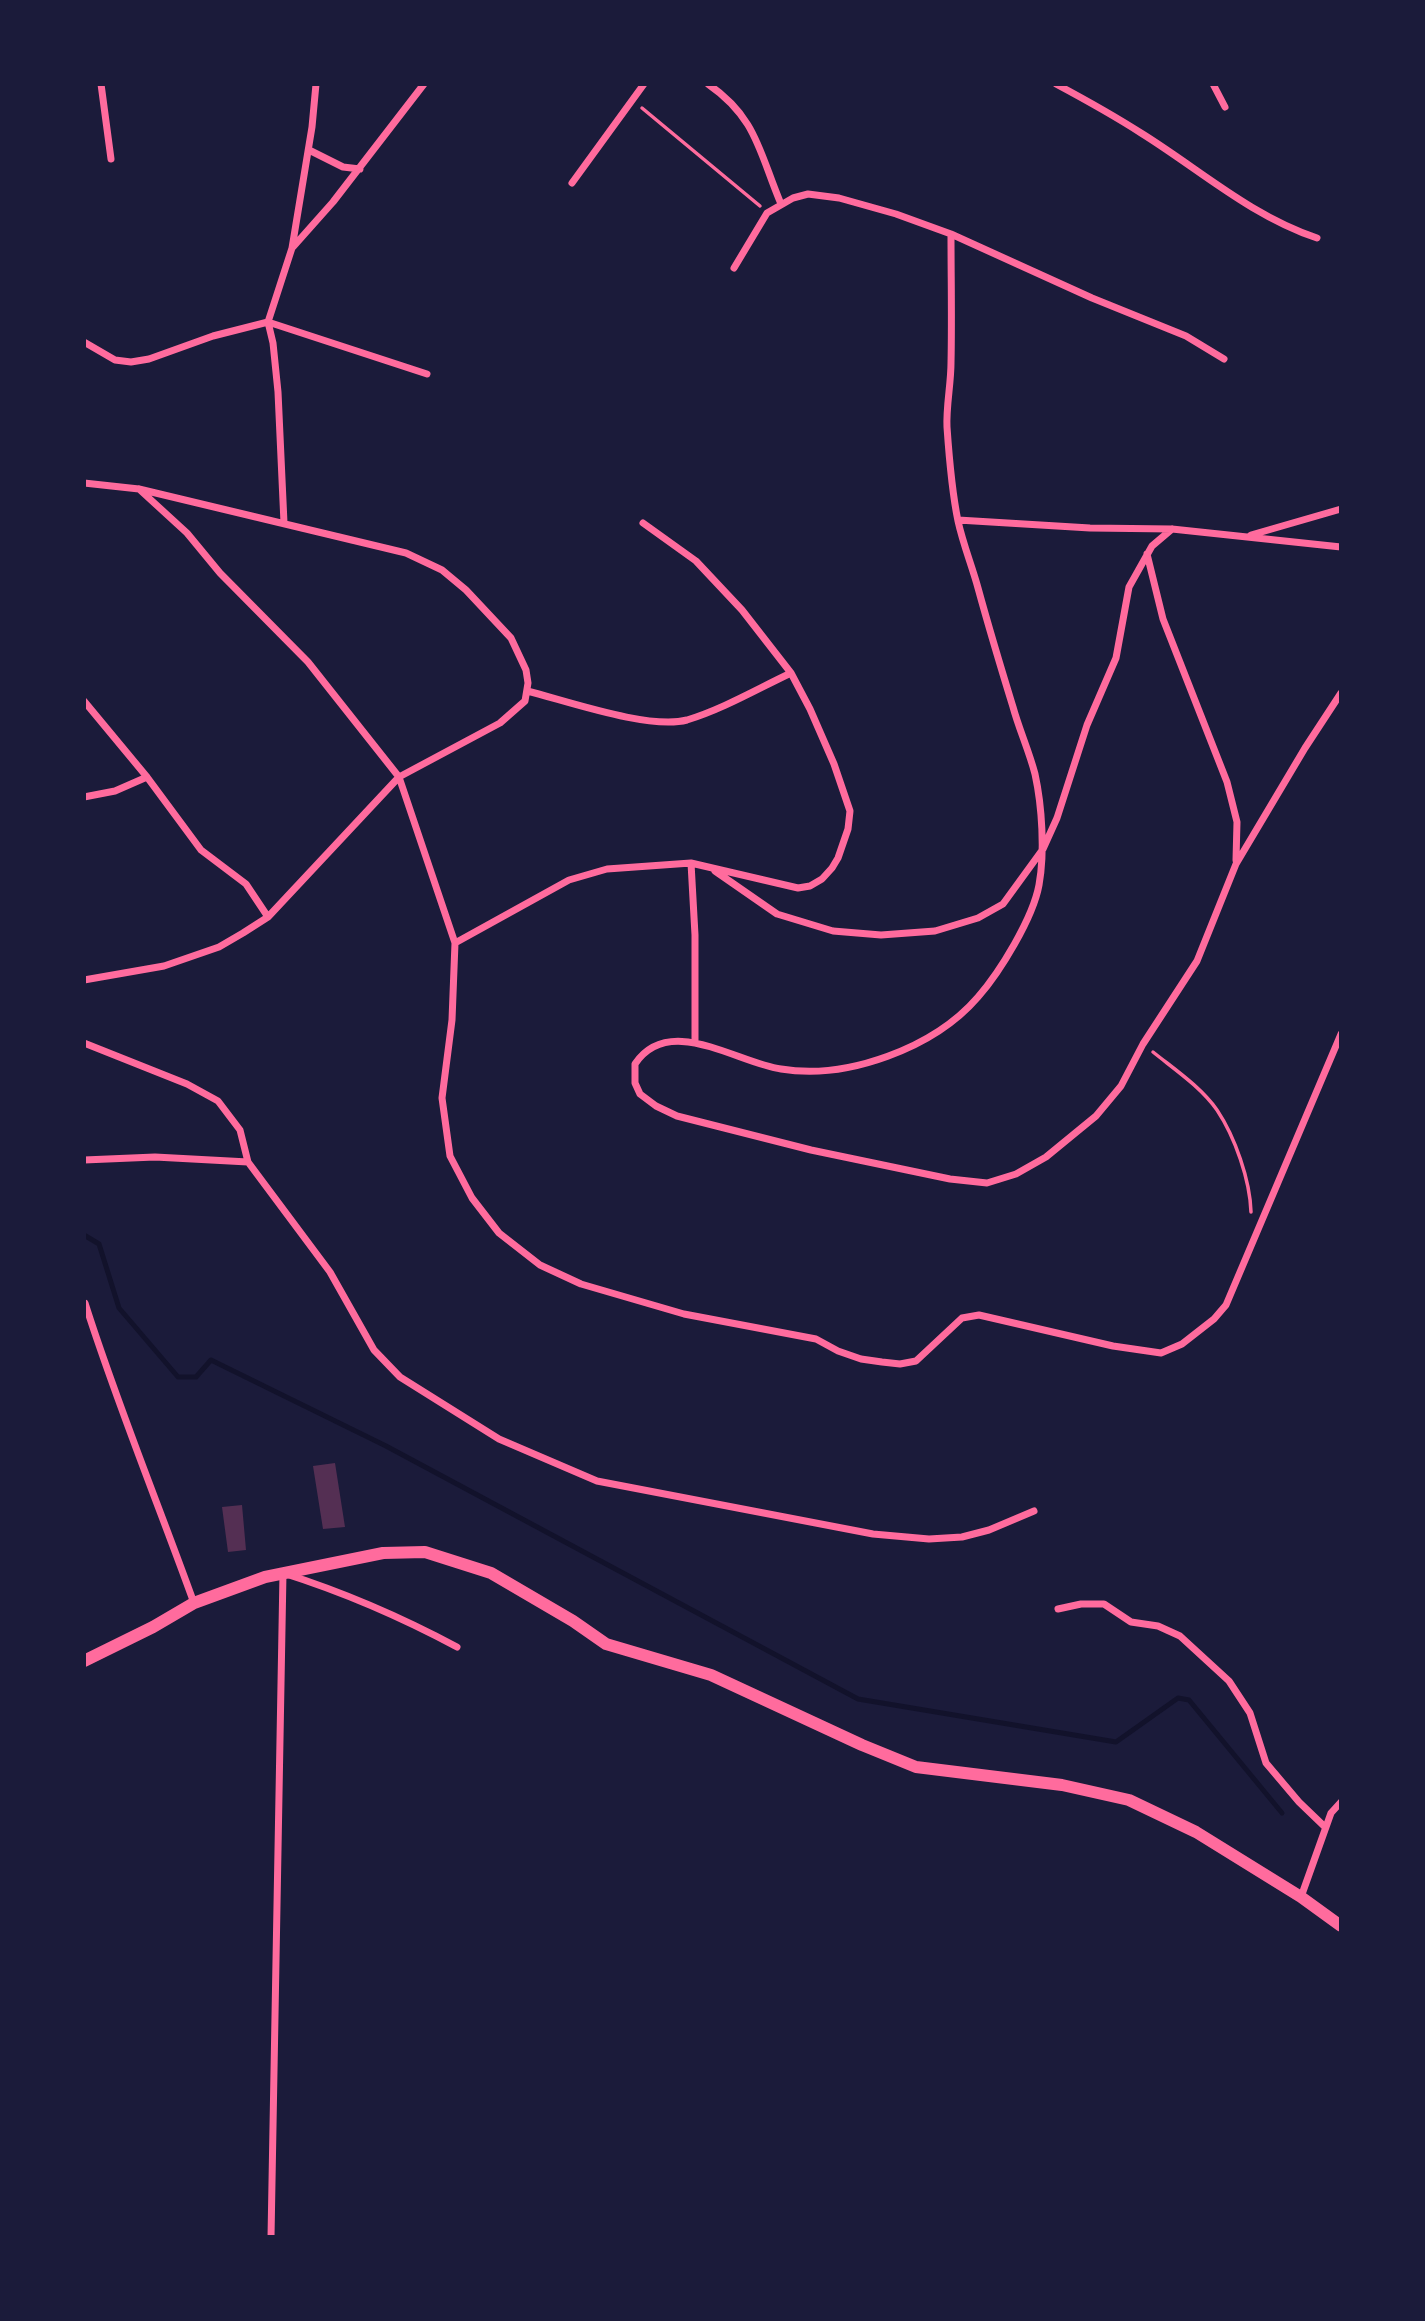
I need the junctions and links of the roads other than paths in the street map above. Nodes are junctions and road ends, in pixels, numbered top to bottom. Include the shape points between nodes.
1 (101, 84) edge
2 (316, 84) edge
3 (424, 84) edge
4 (644, 84) edge
5 (708, 84) edge
6 (1056, 84) edge
7 (1213, 84) edge
8 (1225, 107) dead end
9 (309, 150) junction
10 (111, 159) dead end
11 (360, 169) junction
12 (572, 183) dead end
13 (781, 204) junction
14 (951, 233) junction
15 (1317, 238) dead end
16 (292, 248) junction
17 (734, 268) dead end
18 (268, 322) junction
19 (84, 342) edge
20 (1224, 359) dead end
21 (427, 374) dead end
22 (84, 483) edge
23 (139, 489) junction
24 (1341, 509) edge
25 (958, 520) junction
26 (284, 523) junction
27 (643, 523) dead end
28 (1172, 529) junction
29 (1247, 536) junction
30 (1341, 547) edge
31 (1147, 554) junction
32 (791, 673) junction
33 (527, 691) junction
34 (1341, 693) edge
35 (84, 701) edge
36 (147, 777) junction
37 (399, 777) junction
38 (84, 797) edge
39 (1042, 849) junction
40 (691, 863) junction
41 (1236, 864) junction
42 (708, 866) junction
43 (268, 917) junction
44 (455, 943) junction
45 (84, 980) edge
46 (1341, 1034) edge
47 (695, 1042) junction
48 (84, 1044) edge
49 (84, 1160) edge
50 (248, 1162) junction
51 (85, 1303) edge
52 (1034, 1511) dead end
53 (283, 1573) junction
54 (194, 1603) junction
55 (1058, 1609) dead end
56 (457, 1647) dead end
57 (84, 1661) edge
58 (1341, 1802) edge
59 (1325, 1827) junction
60 (1301, 1897) junction
61 (1341, 1926) edge
62 (271, 2237) edge

1 - 10 street
2 - 9 street
3 - 11 street
4 - 12 street
5 - 13 street via 743,115 757,138
6 - 15 street via 1141,133 1256,211
7 - 8 street
9 - 11 street via 343,167
9 - 16 street
11 - 16 street
13 - 14 street via 808,194 839,198
13 - 17 street via 767,213
14 - 20 street via 1186,336
14 - 25 street via 947,426
16 - 18 street
18 - 19 street via 131,362 115,360
18 - 21 street
18 - 26 street via 278,392
22 - 23 street
23 - 26 street
23 - 37 street via 187,533 308,662
24 - 29 street
25 - 28 street
25 - 39 street via 1034,771
26 - 33 street via 406,553 442,570 467,590 511,639 526,670
27 - 32 street via 696,561
28 - 29 street
28 - 31 street
29 - 30 street
31 - 39 street via 1129,587 1116,658
31 - 41 street via 1163,619 1227,782 1237,822
32 - 33 street via 685,720 657,722
32 - 42 street via 850,811 838,858 822,878 798,888
33 - 37 street via 525,701 500,723
34 - 41 street
35 - 36 street
36 - 38 street via 115,791
36 - 43 street via 201,850 246,884
37 - 43 street
37 - 44 street
39 - 42 street via 1003,904 978,918 935,931 881,935 832,931 777,914
39 - 47 street via 1032,912 1018,938 978,997 953,1021 920,1042 870,1062 826,1072 780,1069
40 - 42 street
40 - 44 street via 607,869 569,880
40 - 47 street
41 - 47 street via 1197,961 1121,1086 1096,1116 1046,1157 1016,1174 987,1183 950,1179 811,1150 691,1119 656,1106 640,1094 635,1083 639,1056 665,1042
43 - 45 street via 219,947 115,977
44 - 46 street via 442,1098 450,1156 472,1198 499,1233 540,1265 582,1284 684,1314 816,1339 850,1355 900,1364 916,1360 962,1318 979,1315 1161,1353 1182,1344 1226,1305
48 - 50 street via 187,1084 218,1101 240,1130
49 - 50 street via 155,1157
50 - 52 street via 330,1272 374,1350 400,1377 499,1439 597,1481 873,1534 962,1537
51 - 54 street via 113,1391
53 - 54 street
53 - 56 street via 340,1591
53 - 60 street via 383,1553 425,1552 461,1563 491,1573 606,1644 711,1675 916,1768 1062,1785 1129,1800 1196,1832
53 - 62 street
54 - 57 street
55 - 59 street via 1104,1604 1130,1622 1158,1626 1180,1636 1229,1681 1250,1713 1266,1763
58 - 59 street
59 - 60 street
60 - 61 street

